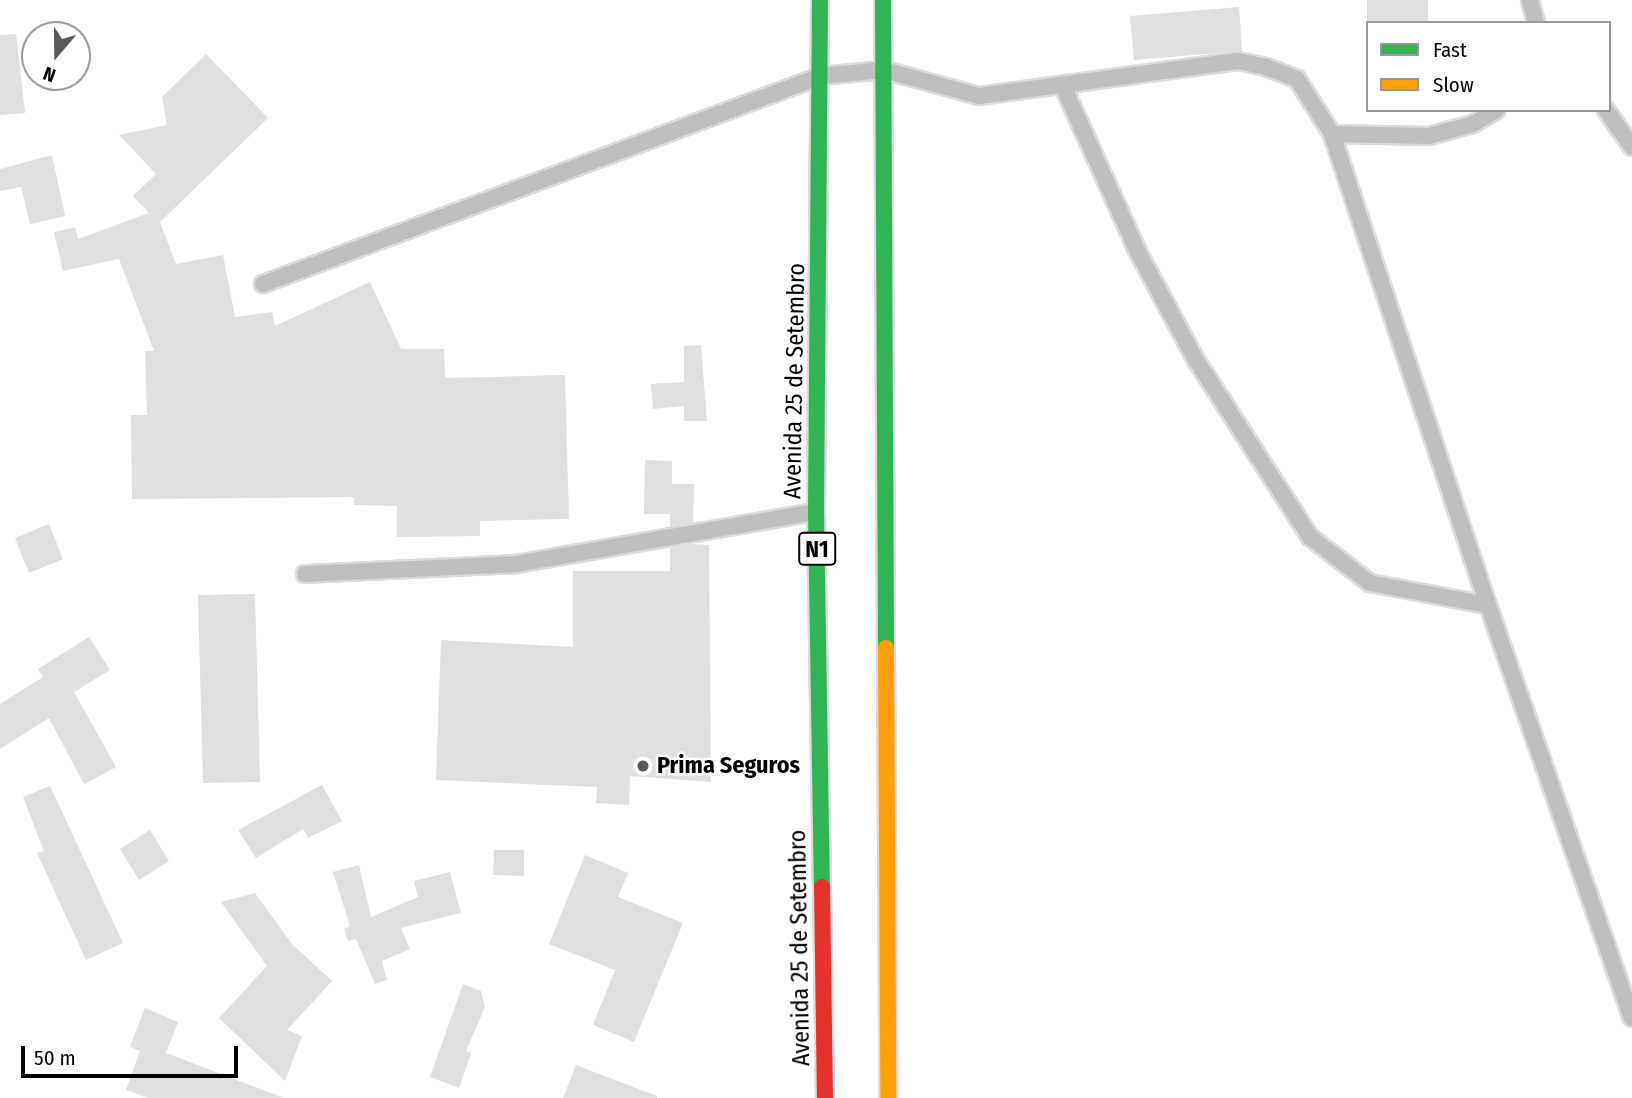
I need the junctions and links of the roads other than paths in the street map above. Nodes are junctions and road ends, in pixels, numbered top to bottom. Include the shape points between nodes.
1 (820, 0) edge
2 (883, 0) edge
3 (1530, 0) edge
4 (1535, 21) edge
5 (884, 70) junction
6 (821, 76) junction
7 (1063, 86) junction
8 (1493, 112) edge
9 (1607, 112) edge
10 (1332, 134) junction
11 (1632, 147) edge
12 (263, 284) dead end
13 (816, 512) junction
14 (305, 574) dead end
15 (1488, 606) junction
16 (1632, 1018) edge
17 (825, 1098) edge
18 (888, 1098) edge

1 - 6 highway, Avenida 25 de Setembro / N1
2 - 5 highway
3 - 4 lane
5 - 6 lane
5 - 7 lane via 979,96
5 - 18 highway
6 - 12 lane
6 - 13 highway, Avenida 25 de Setembro / N1
7 - 10 lane via 1238,61 1297,79
7 - 15 lane via 1151,276 1196,360 1310,537 1370,583
8 - 10 lane via 1473,124 1429,135
9 - 11 lane
10 - 15 lane
13 - 14 lane via 516,564
13 - 17 highway, Avenida 25 de Setembro / N1
15 - 16 lane

